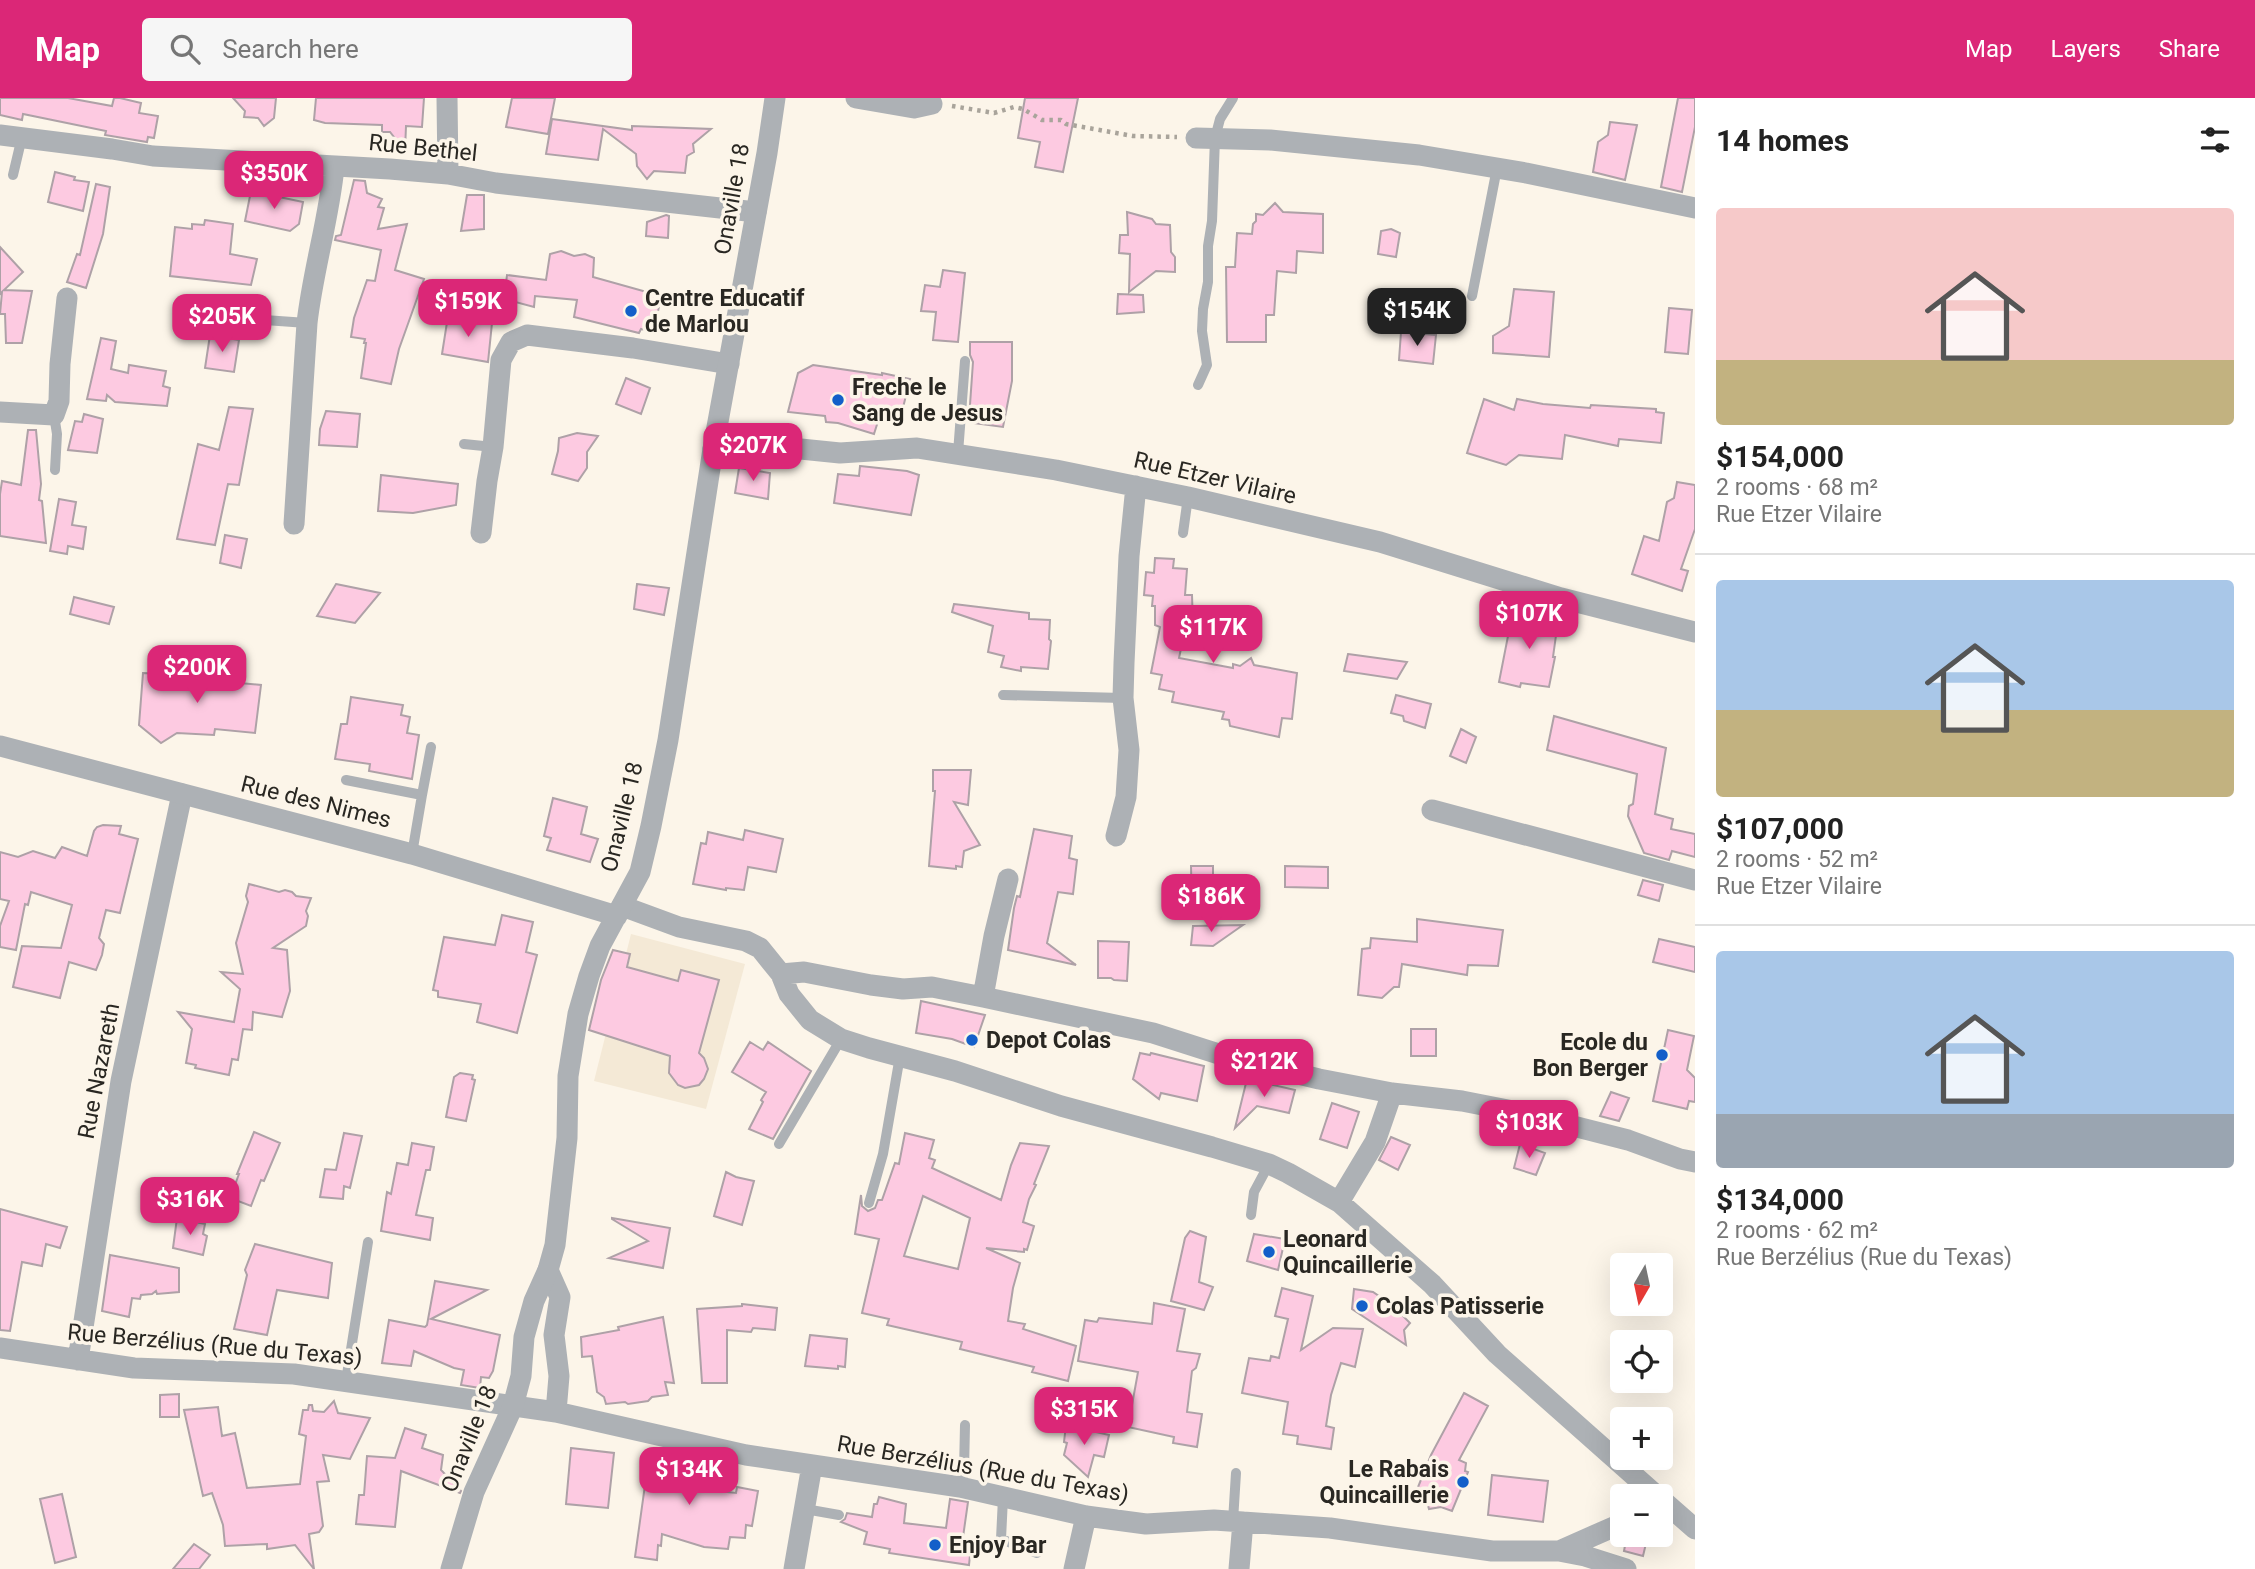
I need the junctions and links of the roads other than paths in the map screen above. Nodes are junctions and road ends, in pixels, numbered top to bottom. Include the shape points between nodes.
1 (447, 98) edge
2 (775, 98) edge
3 (856, 98) edge
4 (1233, 98) edge
5 (932, 104) road end
6 (0, 135) edge
7 (22, 137) junction
8 (1206, 138) junction
9 (334, 167) junction
10 (1497, 168) junction
11 (448, 174) junction
12 (13, 175) dead end
13 (1695, 208) edge
14 (756, 212) junction
15 (1472, 296) dead end
16 (67, 298) dead end
17 (194, 315) dead end
18 (307, 323) junction
19 (965, 361) dead end
20 (729, 364) junction
21 (1198, 385) dead end
22 (0, 412) edge
23 (54, 415) junction
24 (464, 444) dead end
25 (494, 447) junction
26 (713, 449) junction
27 (958, 453) junction
28 (55, 470) dead end
29 (1136, 486) junction
30 (1188, 497) junction
31 (294, 524) dead end
32 (481, 533) dead end
33 (1184, 533) dead end
34 (1695, 632) edge
35 (1003, 695) dead end
36 (1123, 698) junction
37 (0, 746) edge
38 (430, 747) dead end
39 (346, 780) dead end
40 (182, 794) junction
41 (422, 795) junction
42 (1432, 810) dead end
43 (1116, 836) dead end
44 (412, 854) junction
45 (1008, 879) dead end
46 (1695, 880) edge
47 (620, 911) junction
48 (781, 974) junction
49 (984, 997) junction
50 (841, 1039) junction
51 (900, 1056) junction
52 (1392, 1093) junction
53 (779, 1144) dead end
54 (1695, 1162) edge
55 (1269, 1164) junction
56 (1339, 1202) junction
57 (869, 1203) dead end
58 (1251, 1215) dead end
59 (368, 1242) dead end
60 (548, 1270) junction
61 (0, 1348) edge
62 (78, 1360) junction
63 (346, 1381) junction
64 (513, 1406) junction
65 (556, 1412) junction
66 (964, 1425) dead end
67 (812, 1465) junction
68 (1236, 1473) dead end
69 (1639, 1484) edge
70 (960, 1487) junction
71 (1003, 1498) junction
72 (805, 1508) junction
73 (1673, 1512) edge
74 (839, 1515) dead end
75 (1086, 1516) junction
76 (1238, 1522) junction
77 (1610, 1528) edge
78 (1695, 1528) edge
79 (1559, 1550) junction
80 (1037, 1553) dead end
81 (451, 1569) edge
82 (794, 1569) edge
83 (1074, 1569) edge
84 (1239, 1569) edge
85 (1626, 1569) edge

1 - 11 street
2 - 14 street, Onaville 18
3 - 5 street via 914,108
4 - 8 lane
6 - 7 street, Rue Bethel
7 - 9 street, Rue Bethel via 153,156
7 - 12 lane
8 - 10 street via 1419,155
8 - 21 lane via 1212,221 1202,331 1207,365
9 - 11 street, Rue Bethel
9 - 18 street
10 - 13 street
10 - 15 lane
11 - 14 street, Rue Bethel
14 - 20 street, Onaville 18
16 - 23 street
17 - 18 lane
18 - 31 street
19 - 27 lane
20 - 25 street via 527,335 512,342 501,360
20 - 26 street, Onaville 18
22 - 23 street
23 - 28 lane
24 - 25 lane
25 - 32 street
26 - 27 street, Rue Etzer Vilaire via 748,453 781,447 840,453 917,448
26 - 47 street, Onaville 18 via 651,826 640,872
27 - 29 street, Rue Etzer Vilaire
29 - 30 street, Rue Etzer Vilaire
29 - 36 street
30 - 33 lane
30 - 34 street, Rue Etzer Vilaire via 1380,542 1561,598
35 - 36 lane
36 - 43 street via 1129,750 1126,797
37 - 40 street, Rue des Nimes
38 - 41 lane
39 - 41 lane
40 - 44 street, Rue des Nimes
40 - 62 street, Rue Nazareth via 121,1081
41 - 44 lane
42 - 46 street
44 - 47 street, Rue des Nimes
45 - 49 street
47 - 48 street, Rue des Nimes via 746,941 760,948
47 - 60 street, Onaville 18 via 600,946 578,1014 568,1076 560,1210
48 - 49 street via 804,972 871,985 932,987
48 - 50 street, Rue des Nimes via 789,994 810,1020
49 - 52 street via 1153,1033 1227,1057
50 - 51 street, Rue des Nimes
50 - 53 lane
51 - 55 street, Rue des Nimes
51 - 57 lane via 883,1154
52 - 54 street via 1518,1112
52 - 56 street via 1375,1142
55 - 56 street, Rue des Nimes
55 - 58 lane via 1254,1192
56 - 69 street, Rue des Nimes via 1432,1284 1497,1354
59 - 63 lane
60 - 64 street, Onaville 18 via 524,1337
60 - 65 street via 560,1297 554,1335 559,1377
61 - 62 street, Rue Berzélius (Rue du Texas)
62 - 63 street, Rue Berzélius (Rue du Texas) via 134,1368 294,1374
63 - 64 street, Rue Berzélius (Rue du Texas)
64 - 65 street, Rue Berzélius (Rue du Texas)
64 - 81 street, Onaville 18 via 474,1492
65 - 67 street, Rue Berzélius (Rue du Texas)
66 - 70 lane
67 - 70 street, Rue Berzélius (Rue du Texas)
67 - 72 street
68 - 76 lane
70 - 71 street, Rue Berzélius (Rue du Texas)
71 - 75 street, Rue Berzélius (Rue du Texas)
71 - 80 lane via 1001,1539
72 - 74 lane
72 - 82 street
73 - 78 street, Rue des Nimes
75 - 76 street, Rue Berzélius (Rue du Texas) via 1146,1524
75 - 83 street
76 - 79 street, Rue Berzélius (Rue du Texas) via 1344,1530 1492,1551
76 - 84 street
77 - 79 street
79 - 85 street, Rue Berzélius (Rue du Texas)

